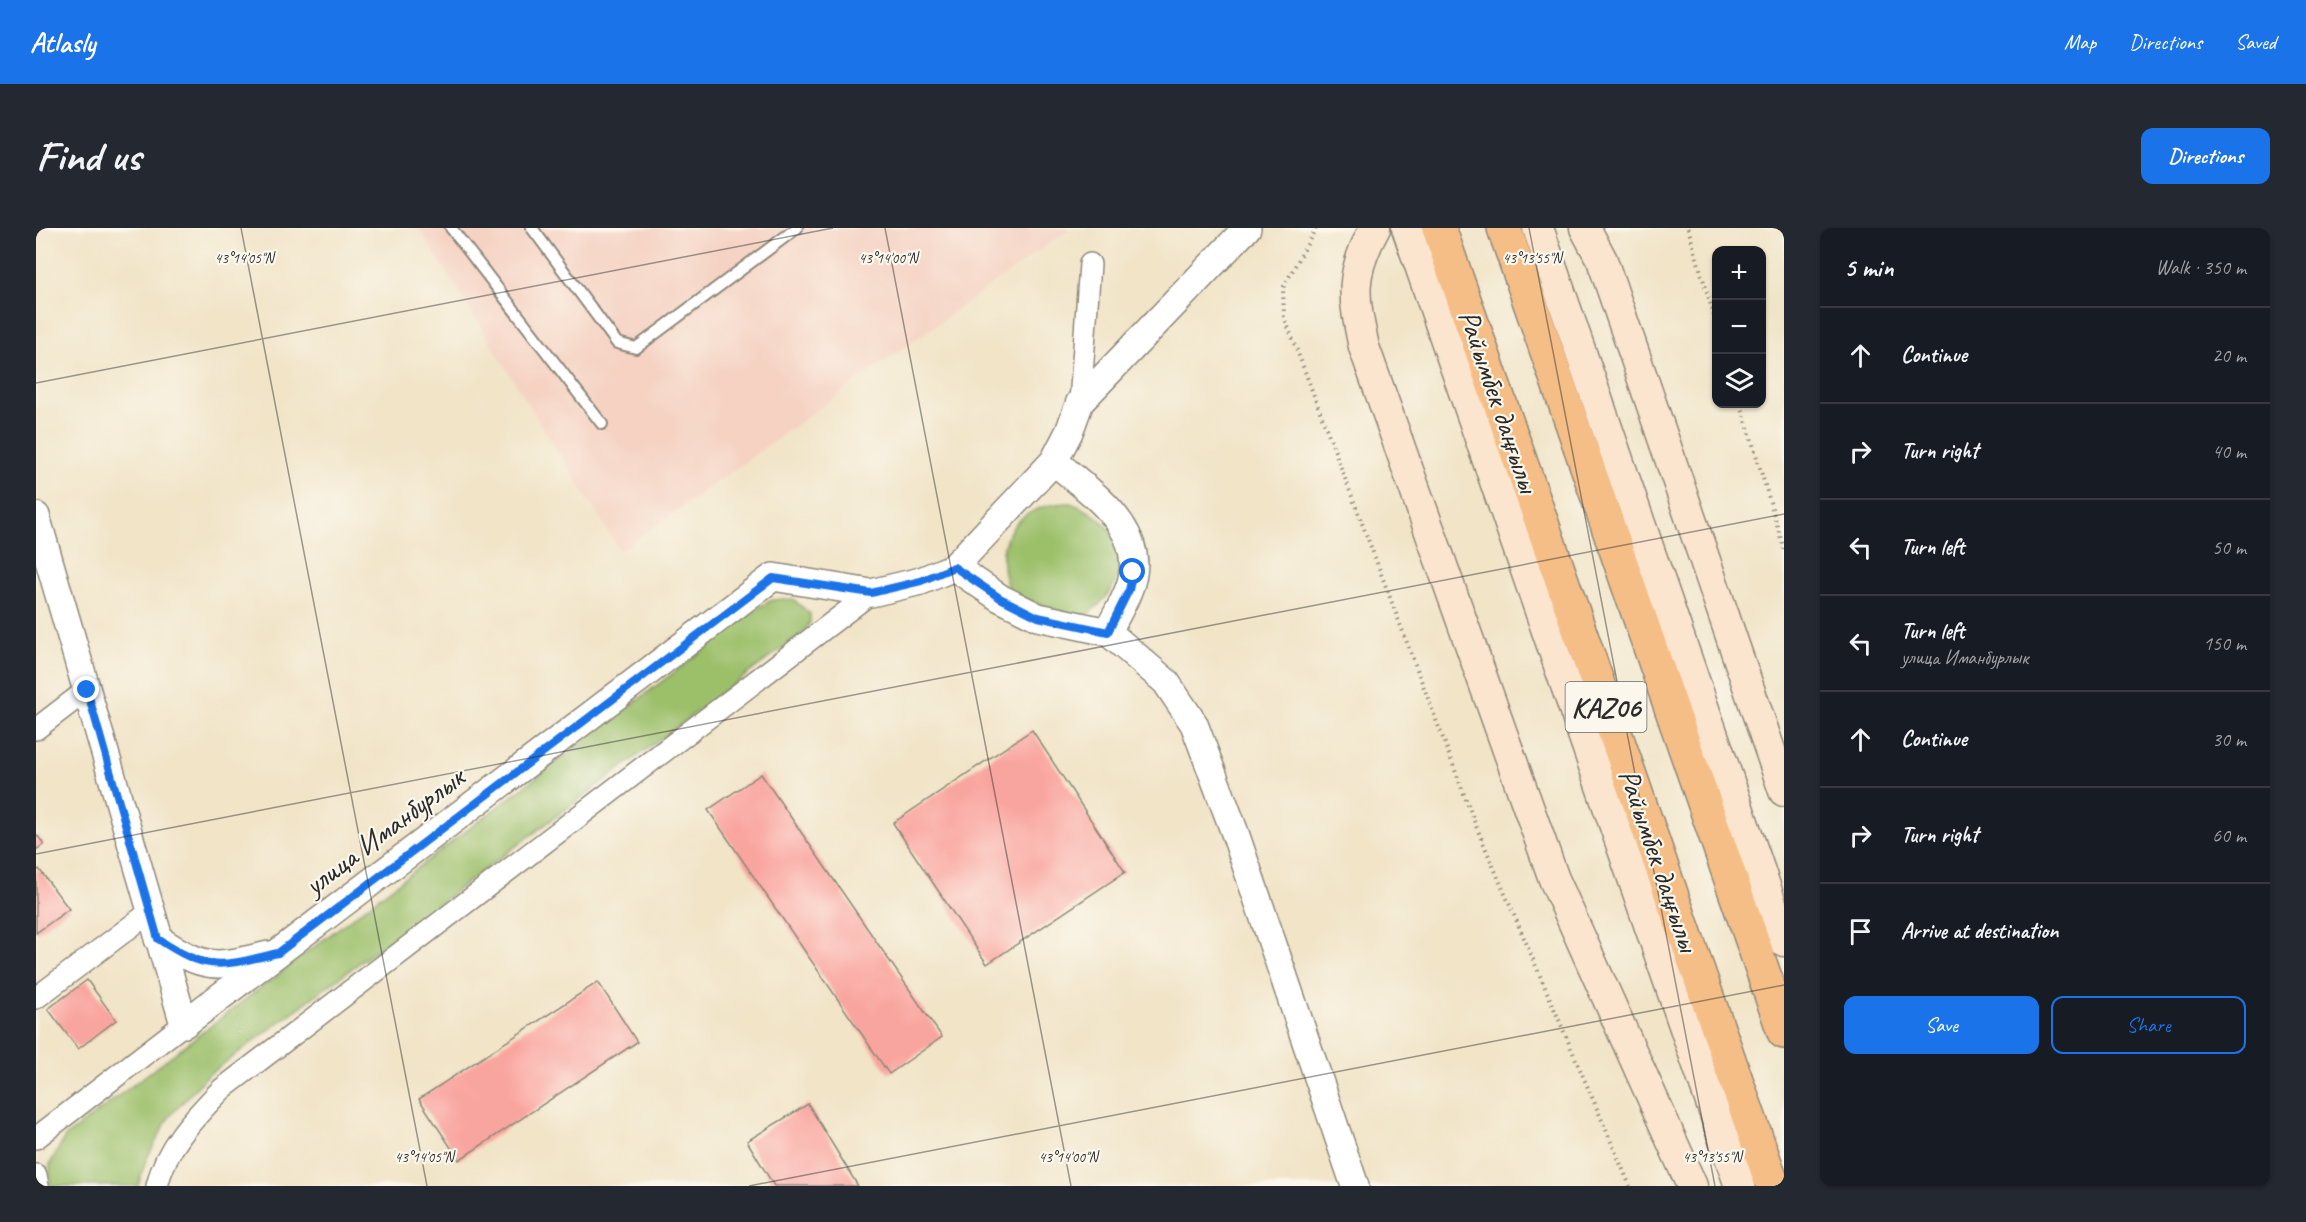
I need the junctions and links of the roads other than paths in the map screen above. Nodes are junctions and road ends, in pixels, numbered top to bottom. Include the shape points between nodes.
1 (452, 228) edge
2 (532, 228) edge
3 (797, 228) edge
4 (1247, 228) edge
5 (1375, 228) edge
6 (1407, 228) edge
7 (1439, 228) edge
8 (1504, 228) edge
9 (1538, 228) edge
10 (1585, 228) edge
11 (1090, 264) dead end
12 (1080, 402) junction
13 (602, 424) dead end
14 (1054, 461) junction
15 (36, 516) edge
16 (954, 567) junction
17 (871, 593) junction
18 (1108, 632) junction
19 (87, 690) junction
20 (36, 729) edge
21 (1784, 791) edge
22 (150, 912) junction
23 (158, 939) junction
24 (1784, 941) edge
25 (278, 953) junction
26 (36, 998) edge
27 (184, 1024) junction
28 (1784, 1032) edge
29 (36, 1138) edge
30 (36, 1175) edge
31 (38, 1186) edge
32 (157, 1186) edge
33 (1355, 1186) edge
34 (1692, 1186) edge
35 (1740, 1186) edge
36 (1773, 1186) edge

1 - 13 lane
2 - 3 lane via 617,343 636,348
4 - 12 street
5 - 34 main road via 1362,252 1354,297 1364,346 1554,879
6 - 35 main road
7 - 36 highway, Райымбек даңғылы / KАZ06
8 - 28 highway, Райымбек даңғылы / KАZ06
9 - 24 main road
10 - 21 main road via 1602,260
11 - 12 street
12 - 14 street
14 - 16 street
14 - 18 street via 1117,517 1127,533 1134,557 1133,572 1129,590
15 - 19 street
16 - 17 street via 921,581
16 - 18 street via 1000,598 1038,617
17 - 25 street, улица Иманбурлык via 773,578
17 - 32 street via 222,1089 184,1128 161,1168
18 - 33 street via 1166,682 1194,724
19 - 20 street
19 - 22 street
22 - 23 street
22 - 26 street
23 - 25 street via 206,965
23 - 27 street
25 - 27 street, улица Иманбурлык
27 - 29 street, улица Иманбурлык
30 - 31 street

